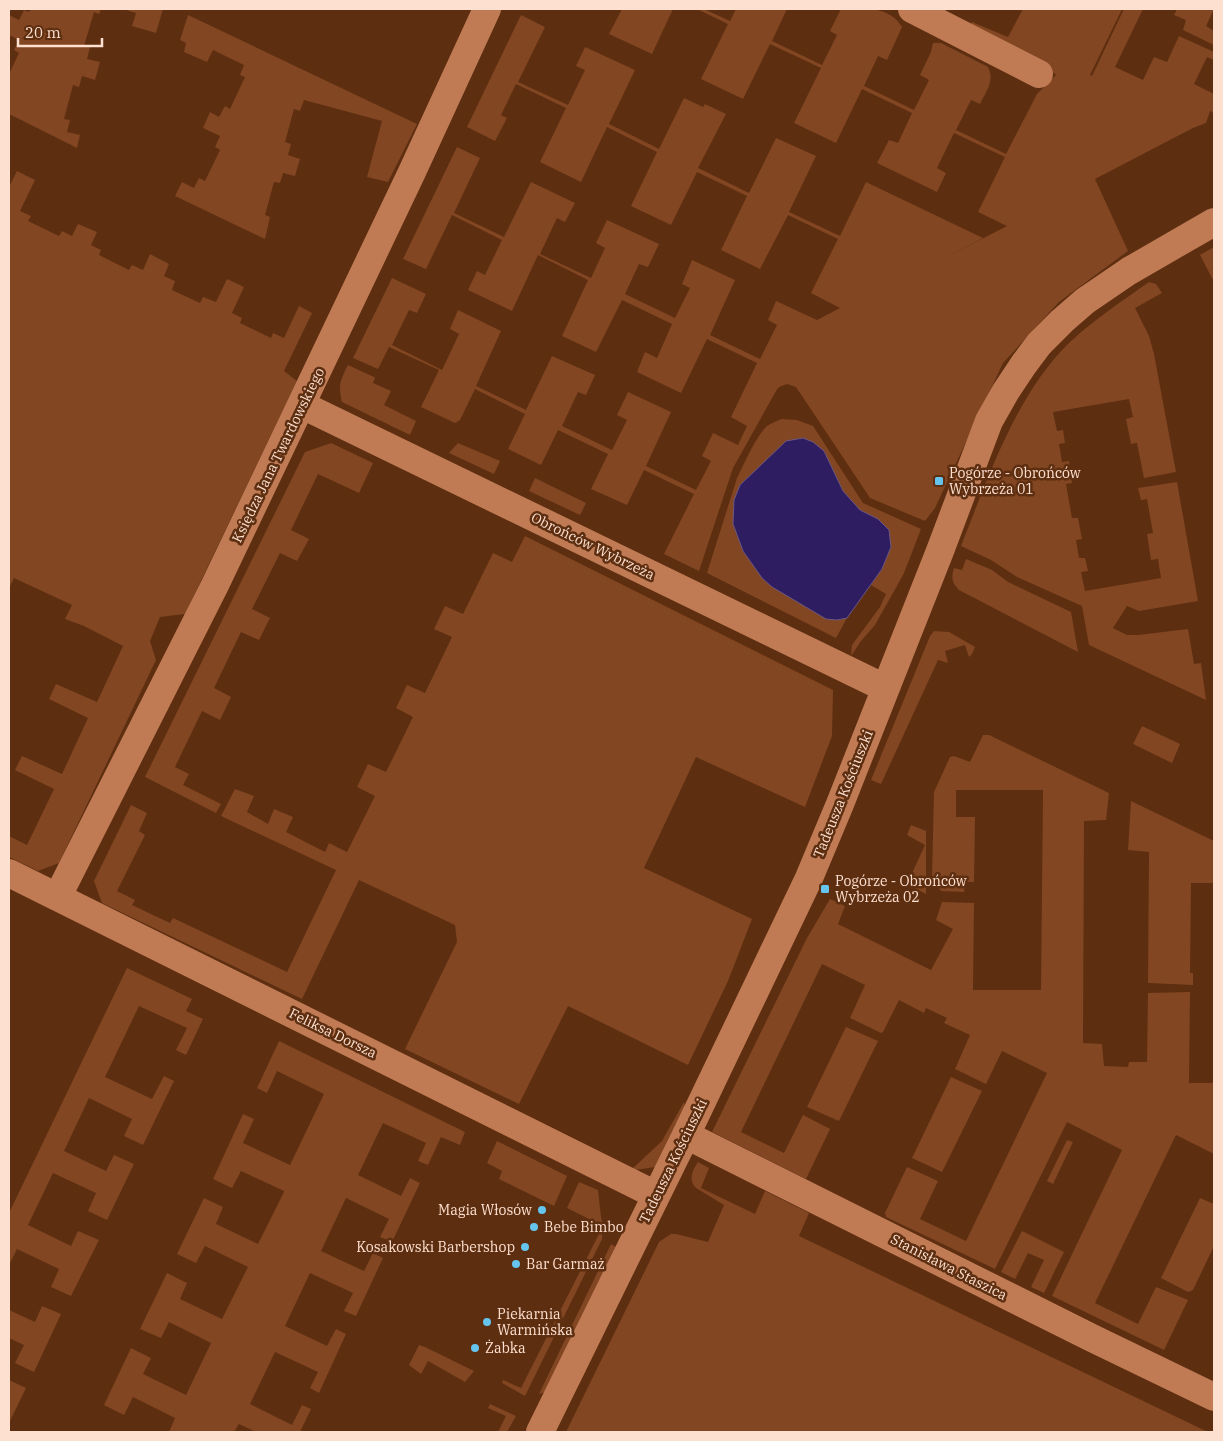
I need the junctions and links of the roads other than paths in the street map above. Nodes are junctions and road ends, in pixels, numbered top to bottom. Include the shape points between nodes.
1 (487, 9) edge
2 (912, 9) edge
3 (1039, 74) dead end
4 (1214, 222) edge
5 (302, 404) junction
6 (885, 688) junction
7 (9, 873) edge
8 (58, 896) junction
9 (686, 1135) junction
10 (656, 1195) junction
11 (1214, 1397) edge
12 (540, 1432) edge

1 - 5 street, Księdza Jana Twardowskiego
2 - 3 street
4 - 6 street, Tadeusza Kościuszki via 1129,271 1085,301 1045,338 1024,364 989,421
5 - 6 street, Obrońców Wybrzeża
5 - 8 street, Księdza Jana Twardowskiego
6 - 9 street, Tadeusza Kościuszki via 809,878
7 - 8 street, Feliksa Dorsza
8 - 10 street, Feliksa Dorsza
9 - 10 street, Tadeusza Kościuszki
9 - 11 street, Stanisława Staszica
10 - 12 street, Tadeusza Kościuszki

